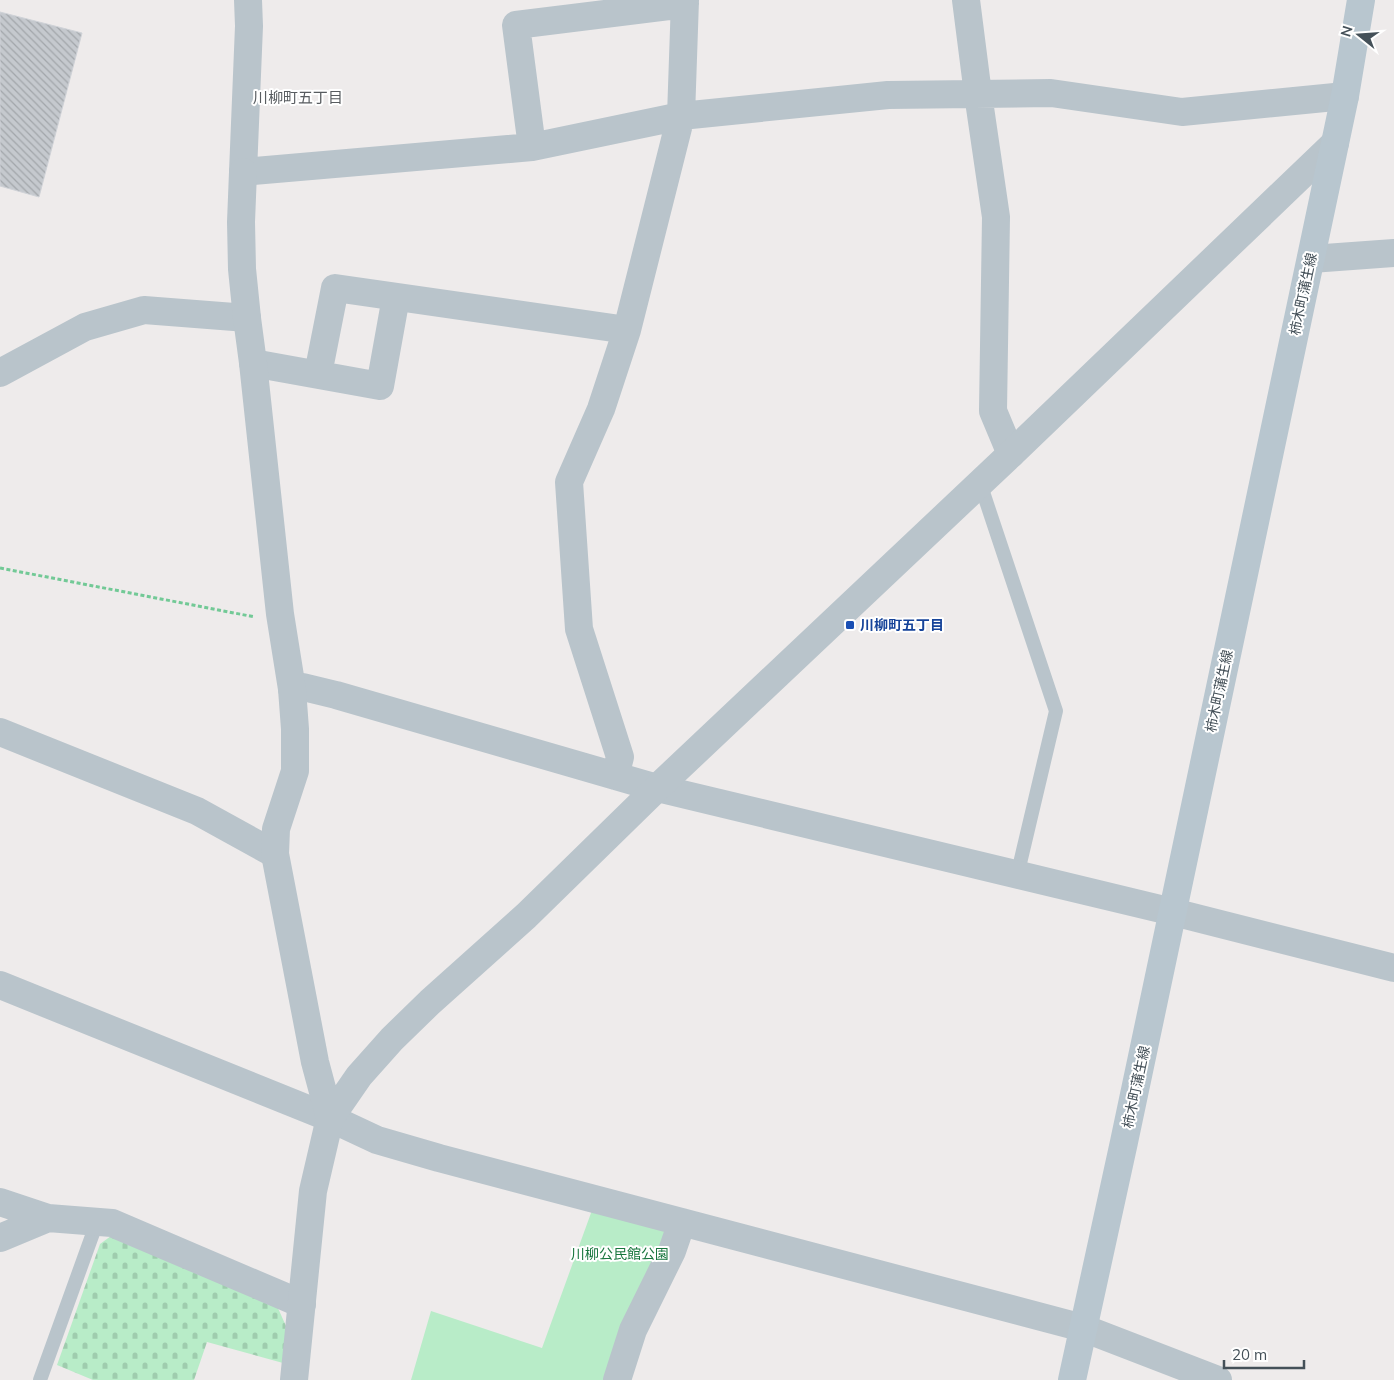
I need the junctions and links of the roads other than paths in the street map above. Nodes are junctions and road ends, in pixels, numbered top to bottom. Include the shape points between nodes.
1 (248, 0) edge
2 (966, 0) edge
3 (1360, 0) edge
4 (685, 2) edge
5 (560, 10) edge
6 (978, 94) junction
7 (1345, 96) junction
8 (680, 116) junction
9 (1335, 143) junction
10 (532, 147) junction
11 (243, 172) junction
12 (1394, 253) edge
13 (1311, 259) junction
14 (396, 297) junction
15 (247, 318) junction
16 (627, 330) junction
17 (253, 363) junction
18 (0, 373) edge
19 (318, 374) junction
20 (1011, 454) junction
21 (980, 482) junction
22 (292, 689) junction
23 (0, 732) edge
24 (615, 776) junction
25 (656, 788) junction
26 (275, 854) junction
27 (1017, 876) junction
28 (1173, 912) junction
29 (1394, 968) edge
30 (0, 985) edge
31 (330, 1118) junction
32 (0, 1202) edge
33 (48, 1218) junction
34 (96, 1222) junction
35 (682, 1222) junction
36 (0, 1238) edge
37 (302, 1304) junction
38 (1083, 1328) junction
39 (40, 1380) edge
40 (294, 1380) edge
41 (617, 1380) edge
42 (1072, 1380) edge
43 (1218, 1380) edge

1 - 11 street
2 - 6 street
3 - 7 main road, 柿木町蒲生線
4 - 5 street
4 - 8 street
5 - 10 street via 516,25
6 - 7 street via 1051,93 1182,112
6 - 8 street via 888,95
6 - 20 street via 996,217 993,411
7 - 9 main road, 柿木町蒲生線
8 - 10 street
8 - 16 street
9 - 13 main road, 柿木町蒲生線
9 - 20 street
10 - 11 street
11 - 15 street via 242,250
12 - 13 street
13 - 28 main road, 柿木町蒲生線
14 - 16 street
14 - 19 street via 335,288
14 - 19 street via 380,386
15 - 17 street
15 - 18 street via 144,310 85,327
16 - 24 street via 601,408 569,482 579,629 620,756
17 - 19 street
17 - 22 street via 280,614
20 - 21 street
21 - 25 street
21 - 27 lane via 1056,711
22 - 24 street via 303,687
22 - 26 street via 295,771 276,828
23 - 26 street via 197,811
24 - 25 street
25 - 27 street
25 - 31 street via 526,916 392,1039
26 - 31 street via 315,1062
27 - 28 street
28 - 29 street
28 - 38 main road, 柿木町蒲生線
30 - 31 street
31 - 35 street via 377,1140
31 - 37 street via 313,1191
32 - 33 street
33 - 34 street
33 - 36 street
34 - 37 street via 112,1223
34 - 39 lane
35 - 38 street
35 - 41 street via 672,1251 633,1330
37 - 40 street
38 - 42 main road, 柿木町蒲生線
38 - 43 street

